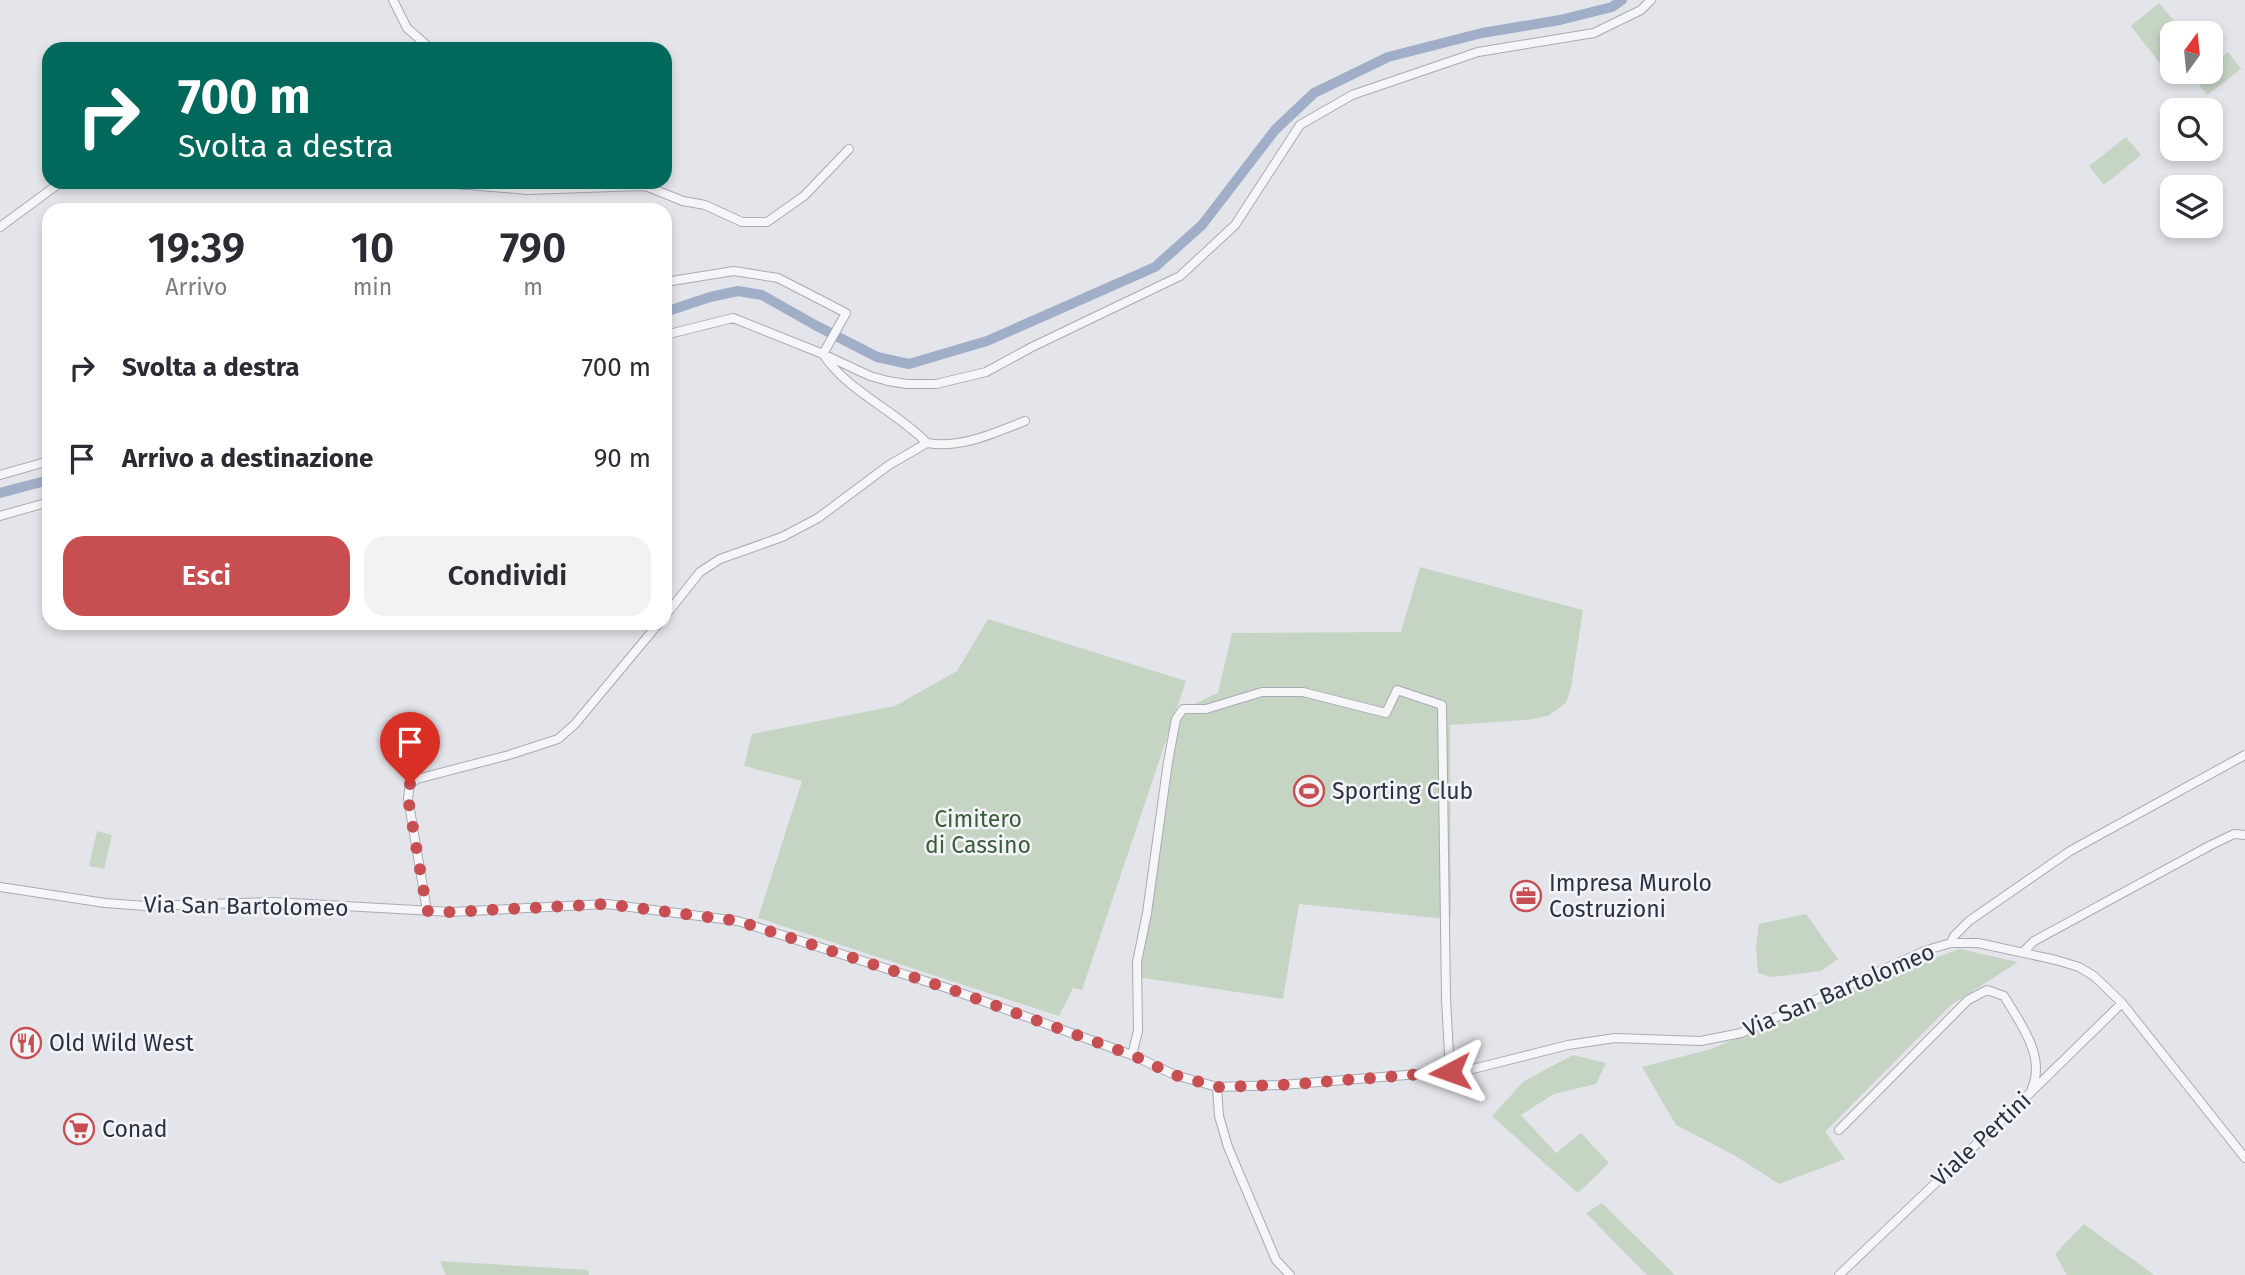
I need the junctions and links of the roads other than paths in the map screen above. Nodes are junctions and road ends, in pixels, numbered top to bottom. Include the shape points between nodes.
1 (393, 0) edge
2 (1651, 0) edge
3 (423, 42) edge
4 (849, 149) dead end
5 (52, 189) edge
6 (516, 189) edge
7 (542, 189) edge
8 (653, 189) edge
9 (0, 227) edge
10 (672, 281) edge
11 (672, 333) edge
12 (823, 354) junction
13 (1025, 421) dead end
14 (927, 443) junction
15 (42, 463) edge
16 (0, 475) edge
17 (42, 504) edge
18 (0, 516) edge
19 (672, 607) edge
20 (653, 630) edge
21 (2245, 755) edge
22 (2245, 835) edge
23 (0, 887) edge
24 (427, 911) junction
25 (1951, 943) junction
26 (2023, 952) junction
27 (2122, 1003) junction
28 (1132, 1055) junction
29 (1450, 1072) junction
30 (1217, 1087) junction
31 (2029, 1094) junction
32 (1839, 1130) dead end
33 (2245, 1158) edge
34 (1290, 1275) edge
35 (1839, 1275) edge

1 - 3 street via 401,20
2 - 12 street via 1642,10 1594,33 1478,52 1352,95 1300,125 1235,225 1180,276 986,372 936,384 907,384 870,376
4 - 8 street via 804,196 767,222 742,222
5 - 9 street
6 - 7 street
10 - 12 street via 734,271 778,278 846,313
11 - 12 street via 733,318
12 - 14 street via 834,370
13 - 14 street via 977,440
14 - 19 street via 818,518 699,572
15 - 16 street
17 - 18 street
20 - 24 street via 558,738 410,784 408,798
21 - 25 street via 2070,851 1969,921
22 - 26 street via 2211,845 2034,941
23 - 24 street, Via San Bartolomeo via 146,906 273,902
24 - 28 street, Via San Bartolomeo via 607,904 738,921 947,988
25 - 26 street
25 - 29 street, Via San Bartolomeo via 1741,1033 1701,1041 1615,1038
26 - 27 street via 2078,967
27 - 31 street, Viale Pertini
27 - 33 street
28 - 29 street via 1138,1031 1137,962 1168,762 1176,719 1183,709 1206,709 1262,692 1303,692 1386,713 1397,690 1442,705
28 - 30 street, Via San Bartolomeo via 1175,1075
29 - 30 street, Via San Bartolomeo
30 - 34 street via 1228,1147 1276,1260
31 - 32 street via 2038,1076 2033,1048 2004,996 1987,990 1968,1000
31 - 35 street, Viale Pertini

